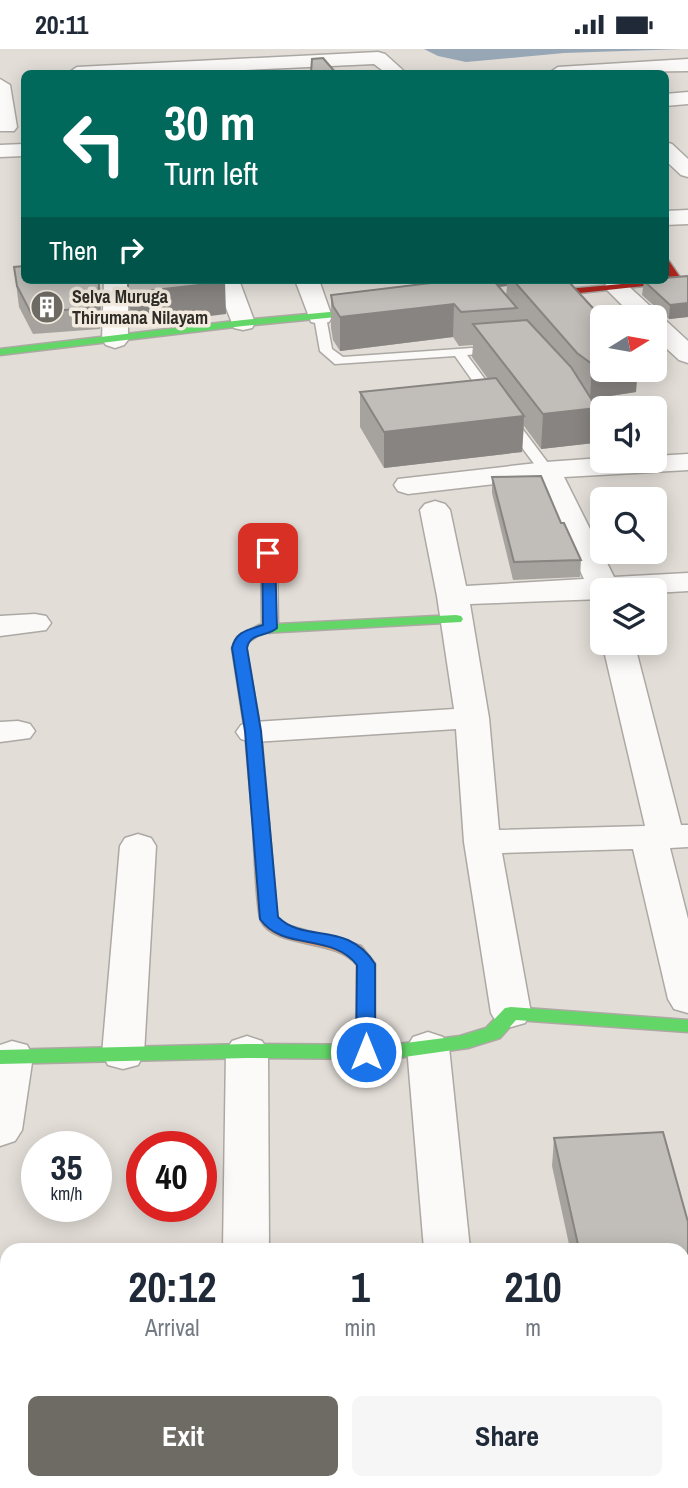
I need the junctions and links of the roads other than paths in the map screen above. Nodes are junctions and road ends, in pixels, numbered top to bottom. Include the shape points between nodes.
1 (93, 49) edge
2 (190, 49) edge
3 (374, 54) edge
4 (298, 62) edge
5 (688, 65) edge
6 (99, 70) edge
7 (198, 70) edge
8 (209, 70) edge
9 (393, 70) edge
10 (641, 70) edge
11 (4, 80) edge
12 (688, 98) edge
13 (669, 100) edge
14 (7, 127) dead end
15 (21, 150) edge
16 (0, 151) edge
17 (669, 152) edge
18 (688, 171) edge
19 (688, 217) edge
20 (669, 218) edge
21 (669, 269) edge
22 (669, 281) edge
23 (117, 284) edge
24 (228, 284) edge
25 (308, 284) edge
26 (642, 284) edge
27 (562, 286) edge
28 (616, 287) junction
29 (507, 298) edge
30 (635, 305) edge
31 (397, 309) edge
32 (320, 317) junction
33 (243, 323) junction
34 (667, 335) edge
35 (115, 340) junction
36 (506, 348) edge
37 (0, 352) edge
38 (458, 352) junction
39 (688, 355) edge
40 (568, 392) edge
41 (590, 409) edge
42 (667, 462) edge
43 (688, 462) edge
44 (590, 466) edge
45 (546, 470) junction
46 (408, 485) dead end
47 (435, 510) dead end
48 (268, 553) dead end
49 (600, 578) edge
50 (688, 582) edge
51 (667, 584) edge
52 (590, 590) edge
53 (455, 607) junction
54 (34, 623) dead end
55 (0, 626) edge
56 (270, 628) junction
57 (621, 655) edge
58 (472, 718) junction
59 (253, 731) junction
60 (668, 836) edge
61 (482, 842) junction
62 (138, 846) dead end
63 (688, 999) edge
64 (512, 1013) junction
65 (688, 1026) edge
66 (428, 1047) junction
67 (247, 1051) junction
68 (366, 1052) junction
69 (123, 1054) junction
70 (6, 1056) edge
71 (0, 1130) edge
72 (246, 1243) edge
73 (446, 1243) edge

1 - 6 street
2 - 7 street
3 - 4 street
3 - 9 street
4 - 8 street
5 - 10 street
11 - 14 street
12 - 13 street
15 - 16 street
17 - 18 street
19 - 20 street
21 - 22 street via 677,280
23 - 35 street
24 - 33 street
25 - 32 street
26 - 28 street
27 - 28 street
27 - 29 street
28 - 30 street
31 - 32 street
32 - 33 street
32 - 38 lane via 326,351 340,361
33 - 35 street
34 - 39 street
35 - 37 street
36 - 38 lane
38 - 45 lane via 491,407
40 - 41 lane
42 - 43 street
44 - 45 street
45 - 46 street
45 - 49 street
47 - 53 street
48 - 56 lane
50 - 51 street
52 - 53 street
53 - 56 street
53 - 58 street
54 - 55 street
56 - 59 street via 248,634 240,648
57 - 60 street
58 - 59 street
58 - 61 street
59 - 68 street via 269,919 280,929 355,950 366,964
60 - 61 street
60 - 63 street
61 - 64 street
62 - 69 street
64 - 65 street
64 - 66 street via 494,1033
66 - 68 street
66 - 73 street
67 - 68 street
67 - 69 street
67 - 72 street
69 - 70 street
70 - 71 street

